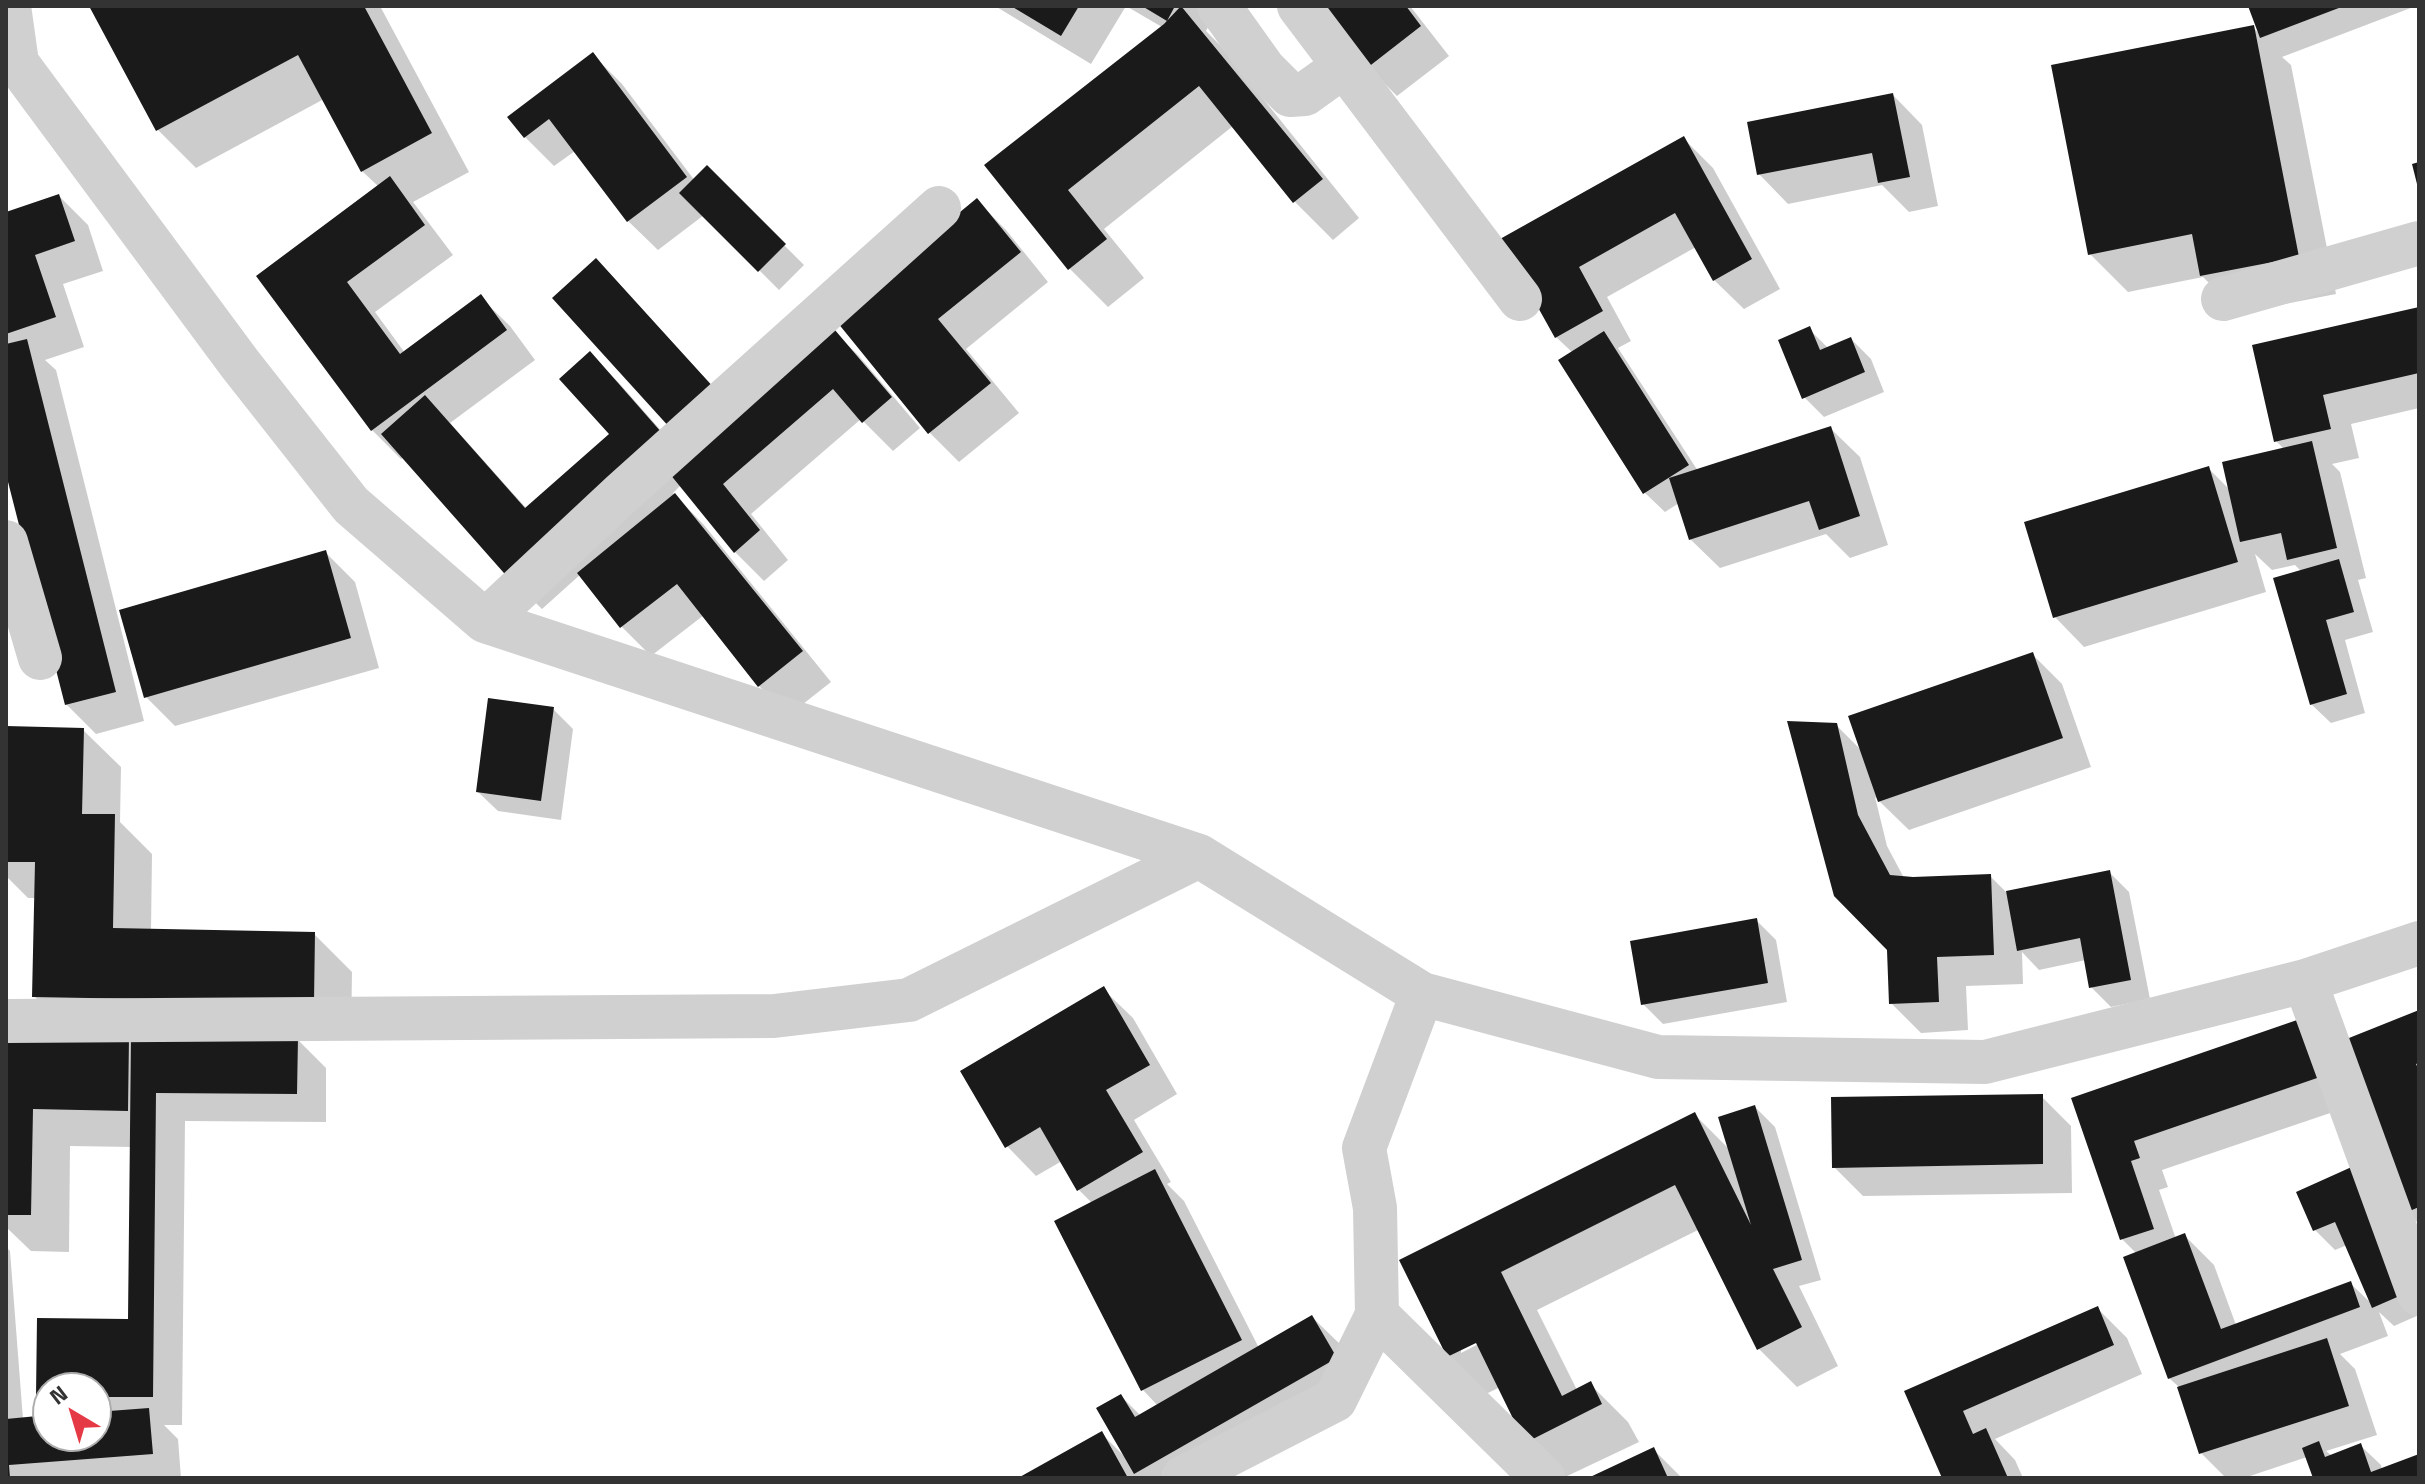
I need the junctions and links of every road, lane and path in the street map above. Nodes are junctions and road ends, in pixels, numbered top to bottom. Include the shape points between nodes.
1 (9, 6) edge
2 (1219, 6) edge
3 (1299, 6) edge
4 (12, 64) edge
5 (1344, 66) junction
6 (939, 208) dead end
7 (2419, 243) edge
8 (1520, 299) dead end
9 (2223, 299) dead end
10 (6, 542) edge
11 (485, 621) junction
12 (40, 658) dead end
13 (1199, 856) junction
14 (2419, 943) edge
15 (2305, 981) junction
16 (1422, 994) junction
17 (6, 1021) edge
18 (2419, 1294) edge
19 (1377, 1315) junction
20 (1183, 1478) edge
21 (1543, 1478) edge

1 - 4 street
2 - 5 street via 1264,69 1290,95 1305,94
3 - 5 street
4 - 11 street via 351,505
5 - 8 street
6 - 11 street
7 - 9 street
10 - 12 street
11 - 13 street
13 - 16 street
13 - 17 street via 909,1000 774,1016
14 - 15 street
15 - 16 street via 1985,1062 1658,1057
15 - 18 street
16 - 19 street via 1364,1148 1375,1208
19 - 20 street via 1335,1400
19 - 21 street

